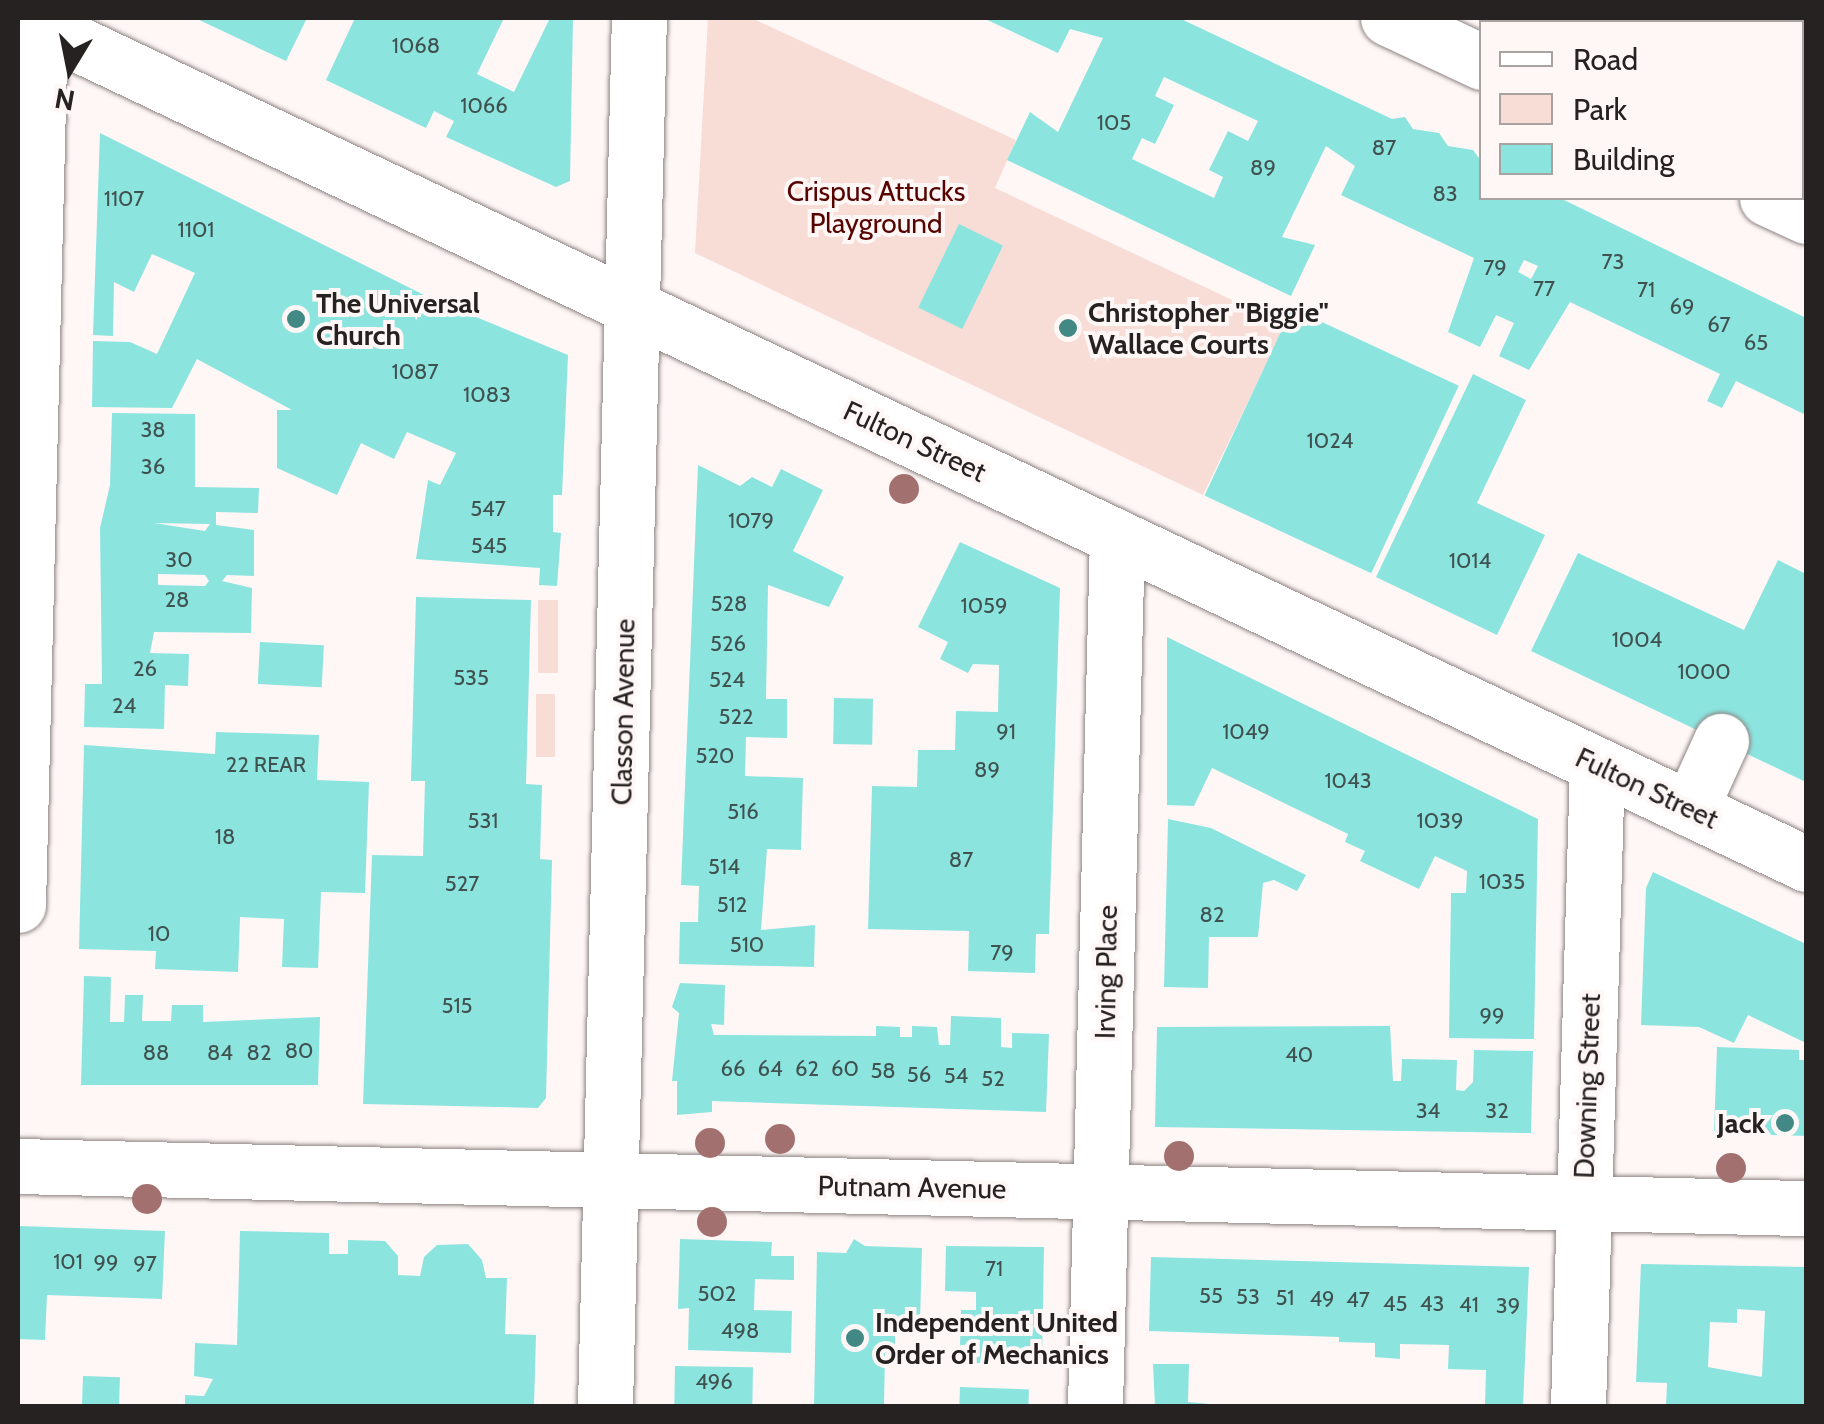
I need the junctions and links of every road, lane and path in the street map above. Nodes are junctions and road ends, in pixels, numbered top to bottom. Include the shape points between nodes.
1 (639, 18) edge
2 (1388, 18) edge
3 (32, 22) edge
4 (1479, 61) edge
5 (1771, 200) edge
6 (1806, 216) edge
7 (632, 308) junction
8 (1117, 537) junction
9 (20, 664) edge
10 (1722, 742) dead end
11 (1597, 765) junction
12 (1690, 809) junction
13 (1806, 864) edge
14 (18, 904) edge
15 (18, 1166) edge
16 (612, 1180) junction
17 (1100, 1192) junction
18 (1584, 1202) junction
19 (1806, 1208) edge
20 (605, 1406) edge
21 (1095, 1406) edge
22 (1578, 1406) edge

1 - 7 street, Classon Avenue
2 - 4 street
3 - 7 street, Fulton Street
3 - 9 street
5 - 6 street
7 - 8 street, Fulton Street
7 - 16 street, Classon Avenue
8 - 11 street, Fulton Street
8 - 17 street, Irving Place
9 - 14 street
10 - 12 street
11 - 12 street, Fulton Street
11 - 18 street, Downing Street
12 - 13 street, Fulton Street
15 - 16 street, Putnam Avenue
16 - 17 street, Putnam Avenue
16 - 20 street, Classon Avenue
17 - 18 street, Putnam Avenue
17 - 21 street, Irving Place
18 - 19 street, Putnam Avenue
18 - 22 street, Downing Street

